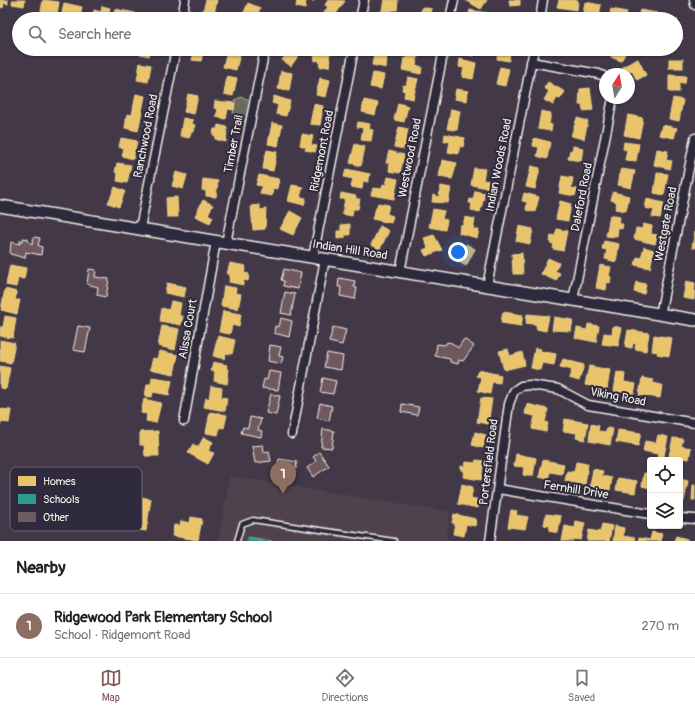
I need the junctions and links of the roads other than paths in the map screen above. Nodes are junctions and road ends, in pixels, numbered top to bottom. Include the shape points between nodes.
1 (184, 0) edge
2 (364, 0) edge
3 (454, 0) edge
4 (543, 0) edge
5 (694, 0) edge
6 (695, 5) edge
7 (183, 12) edge
8 (361, 12) edge
9 (451, 12) edge
10 (541, 12) edge
11 (175, 56) edge
12 (263, 56) edge
13 (353, 56) edge
14 (443, 56) edge
15 (532, 56) edge
16 (531, 62) junction
17 (599, 74) edge
18 (612, 104) edge
19 (695, 138) edge
20 (0, 206) edge
21 (140, 228) junction
22 (221, 242) junction
23 (313, 257) junction
24 (325, 259) junction
25 (400, 272) junction
26 (487, 286) junction
27 (573, 300) junction
28 (660, 315) junction
29 (695, 320) edge
30 (517, 389) joint
31 (184, 421) dead end
32 (695, 423) edge
33 (292, 434) dead end
34 (498, 489) junction
35 (647, 514) edge
36 (683, 518) edge
37 (695, 519) edge
38 (238, 541) edge
39 (394, 541) edge
40 (490, 541) edge

1 - 7 street
2 - 8 street
3 - 9 street
4 - 10 street
5 - 6 street
11 - 21 street, Ranchwood Road
12 - 22 street, Timber Trail
13 - 23 street, Ridgemont Road
14 - 25 street, Westwood Road
15 - 16 street, Indian Woods Road
16 - 17 street
16 - 26 street, Indian Woods Road
18 - 27 street, Daleford Road
19 - 28 street, Westgate Road
20 - 21 street, Indian Hill Road
21 - 22 street, Indian Hill Road
22 - 23 street, Indian Hill Road
22 - 31 street, Alissa Court
23 - 24 street, Indian Hill Road
24 - 25 street, Indian Hill Road
24 - 33 street
25 - 26 street, Indian Hill Road
26 - 27 street, Indian Hill Road
27 - 28 street, Indian Hill Road
28 - 29 street, Indian Hill Road
30 - 32 street, Viking Road via 530,385 558,389 588,405
30 - 34 street, Portersfield Road via 509,404
34 - 35 street, Fernhill Drive
34 - 40 street, Portersfield Road
36 - 37 street
38 - 39 lane via 242,524 253,520

